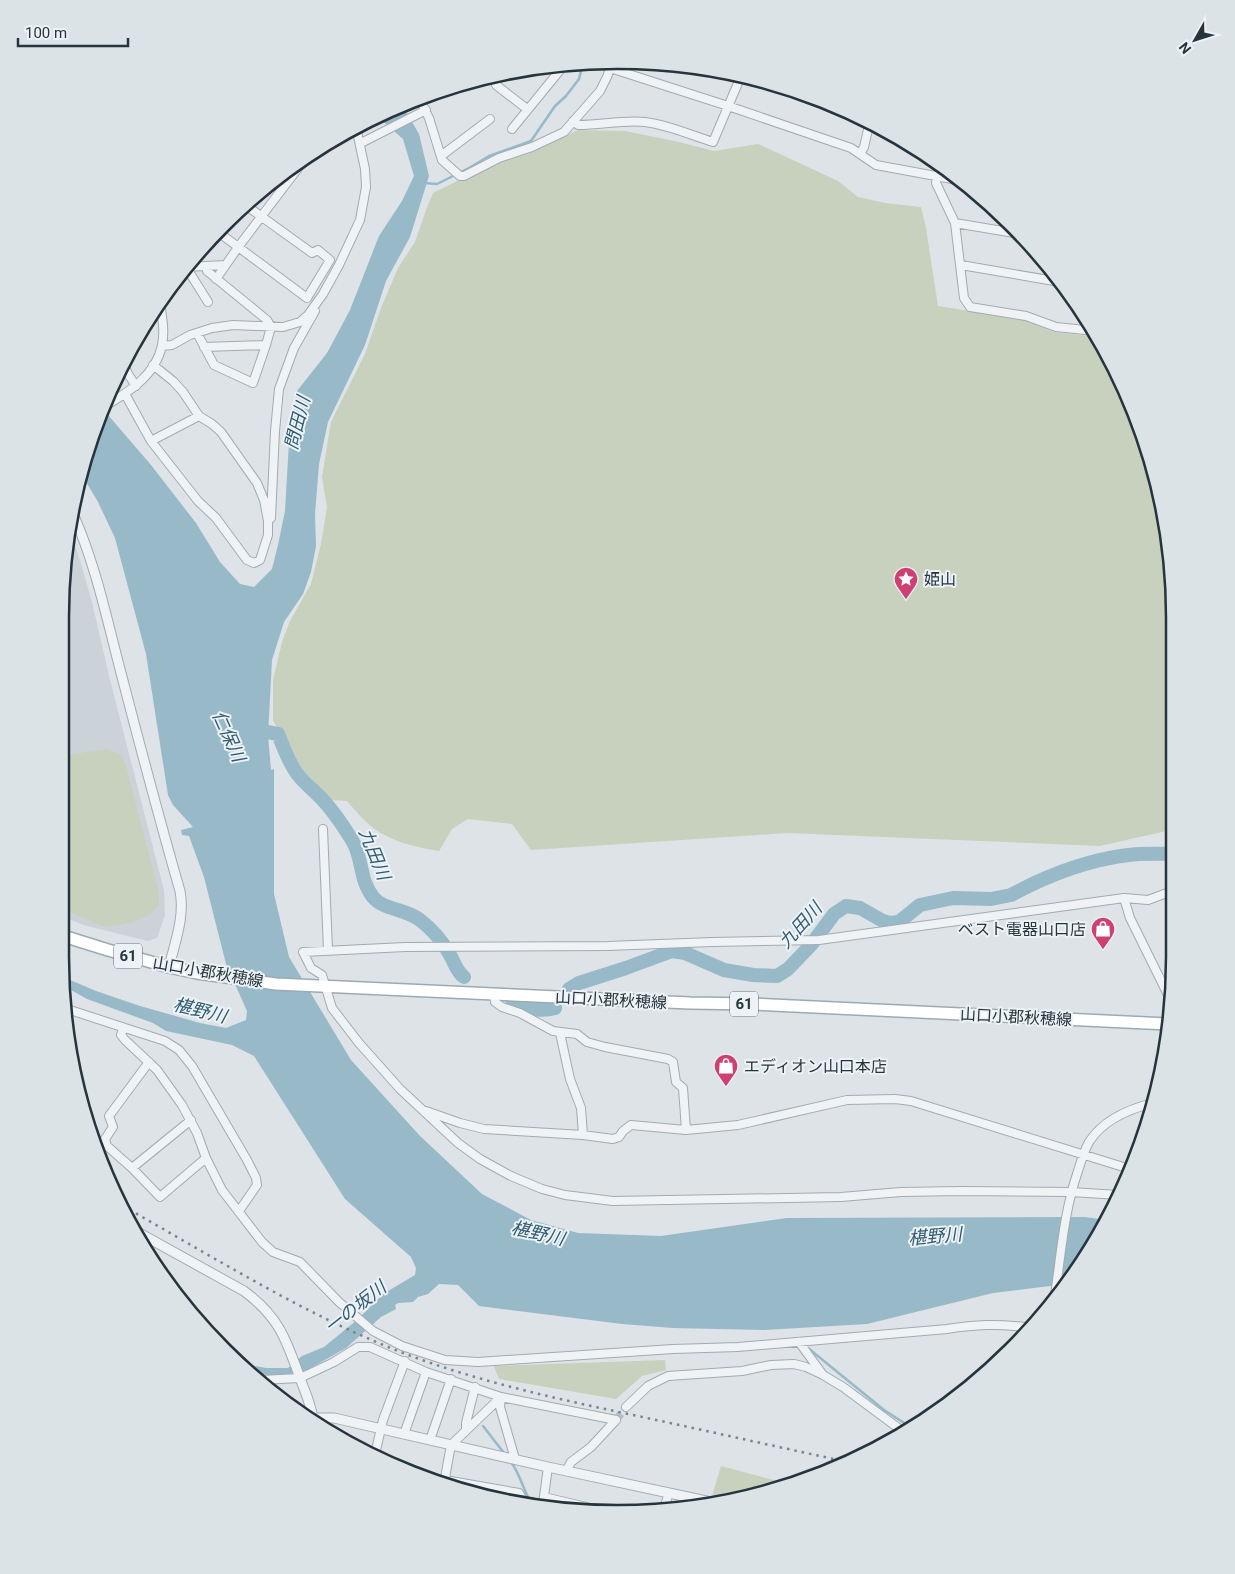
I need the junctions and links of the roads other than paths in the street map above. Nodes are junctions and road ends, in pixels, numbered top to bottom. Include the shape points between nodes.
1 (609, 69) edge
2 (623, 69) edge
3 (558, 72) edge
4 (496, 82) edge
5 (738, 82) edge
6 (421, 106) edge
7 (728, 106) junction
8 (527, 109) junction
9 (423, 111) junction
10 (490, 120) dead end
11 (573, 121) junction
12 (512, 129) dead end
13 (868, 129) edge
14 (359, 133) edge
15 (363, 142) junction
16 (860, 154) junction
17 (441, 156) junction
18 (292, 176) edge
19 (937, 177) junction
20 (947, 179) edge
21 (251, 209) edge
22 (261, 216) junction
23 (956, 223) junction
24 (1009, 232) edge
25 (223, 235) edge
26 (239, 246) junction
27 (225, 265) junction
28 (961, 265) junction
29 (196, 266) edge
30 (206, 266) junction
31 (190, 274) edge
32 (216, 279) junction
33 (1051, 280) edge
34 (208, 302) dead end
35 (313, 308) junction
36 (161, 312) edge
37 (271, 327) junction
38 (1085, 330) edge
39 (197, 333) junction
40 (266, 345) junction
41 (162, 346) junction
42 (204, 347) junction
43 (154, 365) junction
44 (127, 371) edge
45 (136, 386) junction
46 (123, 395) junction
47 (114, 400) edge
48 (199, 416) junction
49 (151, 441) junction
50 (268, 521) junction
51 (77, 522) edge
52 (323, 829) dead end
53 (1166, 893) edge
54 (1124, 898) junction
55 (69, 938) edge
56 (328, 950) junction
57 (169, 967) junction
58 (323, 986) junction
59 (1165, 989) edge
60 (494, 994) junction
61 (72, 1012) edge
62 (1162, 1024) edge
63 (123, 1029) junction
64 (560, 1033) junction
65 (149, 1062) junction
66 (1146, 1104) edge
67 (421, 1109) junction
68 (191, 1120) junction
69 (686, 1130) junction
70 (583, 1135) junction
71 (1084, 1154) junction
72 (206, 1158) junction
73 (1124, 1167) edge
74 (132, 1168) junction
75 (1071, 1192) junction
76 (1112, 1195) edge
77 (239, 1211) junction
78 (145, 1236) edge
79 (1058, 1284) edge
80 (1022, 1327) edge
81 (375, 1332) junction
82 (800, 1342) junction
83 (370, 1346) junction
84 (405, 1361) junction
85 (426, 1372) junction
86 (823, 1375) junction
87 (300, 1376) junction
88 (268, 1379) edge
89 (451, 1379) junction
90 (475, 1387) junction
91 (501, 1397) junction
92 (626, 1407) tunnel mouth
93 (311, 1412) edge
94 (321, 1418) edge
95 (898, 1428) edge
96 (380, 1429) junction
97 (466, 1430) junction
98 (404, 1434) junction
99 (430, 1440) junction
100 (451, 1445) junction
101 (376, 1449) edge
102 (515, 1459) junction
103 (548, 1467) junction
104 (566, 1470) junction
105 (445, 1477) edge
106 (469, 1485) edge
107 (668, 1493) junction
108 (521, 1497) edge
109 (699, 1499) edge
110 (544, 1501) edge
111 (665, 1503) edge

1 - 11 street via 600,91
2 - 7 street
3 - 8 street
4 - 8 street
5 - 7 street
6 - 9 street
7 - 11 street via 713,142 676,128 645,122 578,126
7 - 16 street via 851,148
8 - 12 street
9 - 15 street
9 - 17 street
10 - 17 street
11 - 17 street via 564,132 464,176 445,164
13 - 16 street
14 - 15 street
15 - 35 street via 366,187 360,220 339,265
16 - 19 street via 876,165
18 - 22 street
19 - 20 street
19 - 23 street via 936,183
21 - 22 street
22 - 26 street
22 - 26 street via 312,253 318,250 330,260 307,298
23 - 24 street
23 - 28 street
25 - 26 street
26 - 27 street
27 - 30 street
27 - 32 street
28 - 33 street
28 - 38 street via 964,298 970,307 1026,316 1056,327
29 - 30 street
30 - 32 street
31 - 34 street
32 - 37 street via 267,320
35 - 37 street via 300,322
35 - 50 street via 316,310 294,348 279,389 271,518
36 - 41 street
37 - 39 street via 234,325
37 - 40 street
39 - 41 street via 172,346
39 - 42 street
40 - 42 street
40 - 42 street via 253,383 214,365
41 - 43 street
43 - 45 street
43 - 48 street via 183,392
44 - 45 street
45 - 46 street
46 - 47 street
46 - 49 street
48 - 49 street
48 - 50 street via 221,432 257,483
49 - 50 street via 247,560 254,564 260,560 268,535
51 - 57 street via 97,578 180,891 181,916
52 - 56 street
53 - 54 street via 1148,900
54 - 56 street via 819,940
54 - 59 street via 1130,918
55 - 57 main road, 山口小郡秋穂線 / 61
56 - 58 street via 302,952 311,968 322,975
57 - 58 main road, 山口小郡秋穂線 / 61 via 276,984
58 - 60 main road, 山口小郡秋穂線 / 61
58 - 67 street via 342,1022 370,1057
60 - 62 main road, 山口小郡秋穂線 / 61
60 - 64 street via 495,1002 502,1007
61 - 63 street
63 - 65 street via 121,1035
63 - 77 street via 165,1042 179,1050 192,1066 256,1178 257,1185
64 - 69 street via 577,1034 587,1042 672,1062 676,1082 683,1088
64 - 70 street via 570,1079 581,1108
65 - 68 street
65 - 74 street via 109,1116 113,1127 105,1138 107,1146
66 - 71 street via 1112,1119 1090,1141
67 - 70 street via 484,1128
67 - 75 street via 472,1154 511,1176 565,1195 613,1201 841,1197 901,1192
68 - 72 street
68 - 74 street
69 - 70 street via 630,1126 619,1138
69 - 71 street via 738,1125 847,1100 895,1099 911,1101
71 - 73 street
71 - 75 street
72 - 74 street via 160,1197
72 - 77 street via 222,1190
75 - 76 street
75 - 79 street
77 - 81 street via 267,1248 300,1262 339,1302
78 - 87 street via 257,1301 284,1333
80 - 82 street via 976,1325
81 - 82 street via 402,1346 446,1360 478,1362
81 - 83 street
82 - 86 street
83 - 84 street
83 - 87 street via 358,1347 334,1362
84 - 85 street
84 - 96 street
85 - 89 street
85 - 98 street
86 - 92 street via 794,1364 668,1376 648,1386
86 - 95 street
87 - 88 street
87 - 93 street
89 - 90 street
89 - 99 street
90 - 91 street
90 - 97 street
91 - 97 street
91 - 102 street via 500,1407
91 - 104 street via 616,1420
94 - 96 street
96 - 98 street
96 - 101 street
97 - 100 street
98 - 99 street
99 - 100 street
100 - 102 street
100 - 105 street
102 - 103 street
103 - 104 street
103 - 110 street
104 - 107 street
106 - 108 street via 519,1493
107 - 109 street
107 - 111 street

